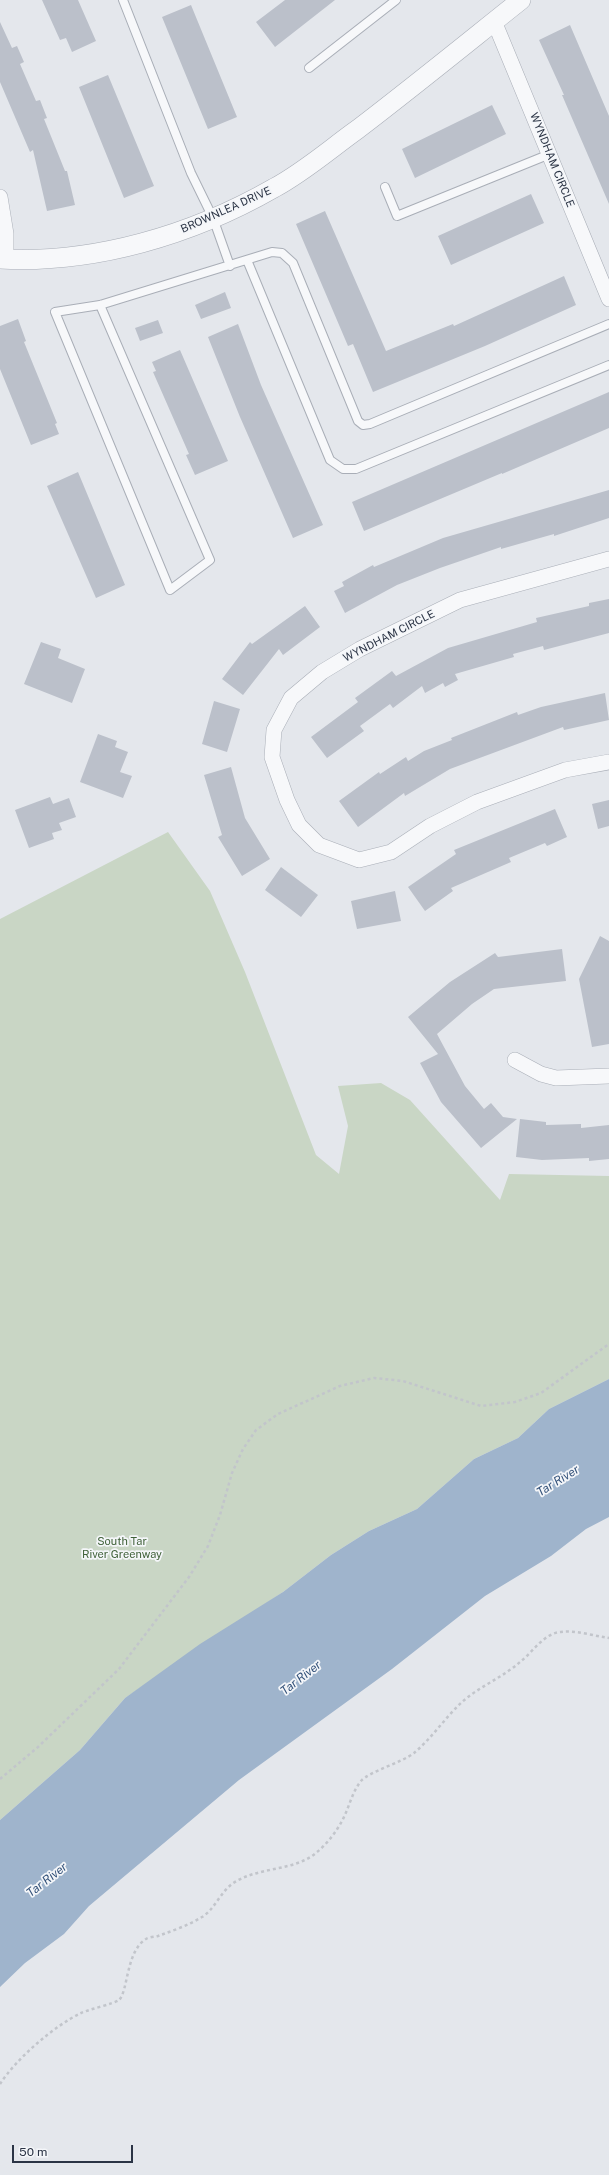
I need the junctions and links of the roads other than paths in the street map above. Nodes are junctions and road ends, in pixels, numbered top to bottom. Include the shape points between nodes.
1 (123, 0) edge
2 (396, 0) edge
3 (506, 8) edge
4 (309, 68) dead end
5 (550, 154) junction
6 (385, 187) dead end
7 (0, 197) edge
8 (213, 218) junction
9 (3, 259) edge
10 (247, 260) junction
11 (230, 266) junction
12 (609, 299) edge
13 (100, 305) junction
14 (609, 324) edge
15 (609, 365) edge
16 (609, 559) edge
17 (609, 762) edge
18 (515, 1060) dead end
19 (609, 1076) edge

1 - 8 lane via 191,173
2 - 4 lane
3 - 5 street, WYNDHAM CIRCLE
3 - 8 street, BROWNLEA DRIVE via 301,172 247,203
5 - 6 lane via 397,216
5 - 12 street, WYNDHAM CIRCLE
7 - 9 street via 6,234
8 - 9 street, BROWNLEA DRIVE via 172,234 112,249 49,258
8 - 11 lane
10 - 11 lane
10 - 14 lane via 272,252 282,253 293,263 358,421 363,424 370,424
10 - 15 lane via 330,460 343,470 356,469
11 - 13 lane
13 - 13 lane via 55,312 170,590 210,560
16 - 17 street, WYNDHAM CIRCLE via 460,600 360,649 322,672 291,698 274,730 272,757 287,800 300,825 319,845 359,860 391,852 430,826 477,802 565,770
18 - 19 street via 541,1074 556,1078

